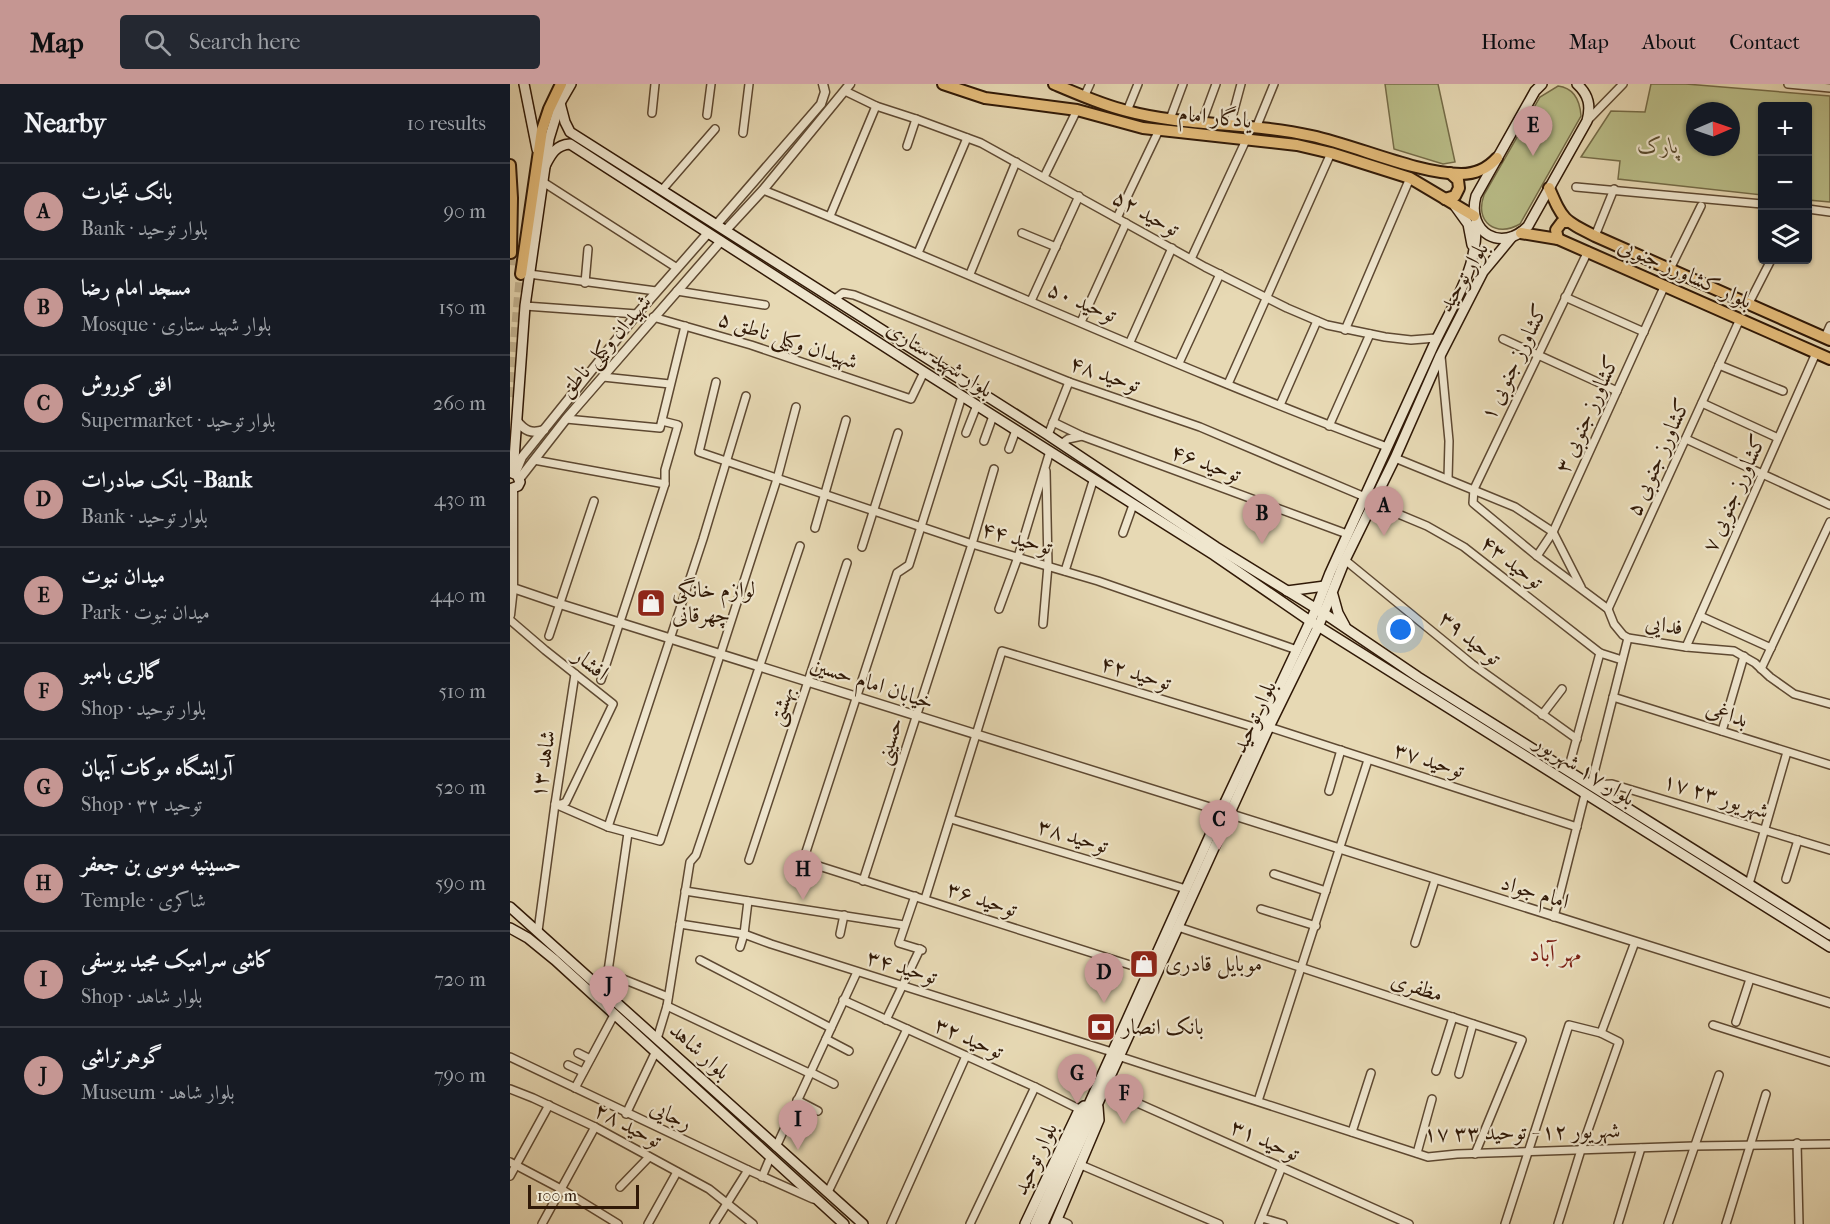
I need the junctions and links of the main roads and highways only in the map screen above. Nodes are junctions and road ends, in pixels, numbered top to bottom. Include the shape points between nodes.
1 (524, 84) edge
2 (561, 84) edge
3 (571, 84) edge
4 (943, 84) edge
5 (1054, 84) edge
6 (1542, 84) edge
7 (1577, 84) edge
8 (1585, 88) edge
9 (560, 103) junction
10 (570, 132) junction
11 (570, 144) junction
12 (538, 154) junction
13 (1497, 158) junction
14 (510, 165) edge
15 (545, 166) junction
16 (1450, 173) junction
17 (1549, 188) junction
18 (1449, 202) junction
19 (1475, 219) junction
20 (1567, 222) junction
21 (1517, 235) junction
22 (1558, 239) junction
23 (511, 249) edge
24 (525, 274) junction
25 (1468, 275) junction
26 (835, 299) junction
27 (829, 310) junction
28 (1828, 339) edge
29 (1830, 359) edge
30 (513, 456) edge
31 (514, 474) edge
32 (512, 488) edge
33 (1369, 500) junction
34 (1329, 589) junction
35 (1287, 591) junction
36 (1292, 608) junction
37 (1320, 611) junction
38 (1310, 621) junction
39 (1320, 625) junction
40 (1337, 636) junction
41 (1351, 637) junction
42 (1306, 642) junction
43 (1265, 728) junction
44 (1225, 813) junction
45 (510, 907) edge
46 (510, 928) edge
47 (1830, 935) edge
48 (1830, 947) edge
49 (1116, 1054) junction
50 (1088, 1108) junction
51 (1059, 1179) junction
52 (1056, 1222) edge
53 (844, 1224) edge
54 (863, 1224) edge
55 (1025, 1224) edge
56 (1035, 1224) edge
57 (1043, 1224) edge

1 - 12 main road
2 - 12 main road via 542,130
3 - 9 main road
4 - 18 main road, یادگار امام via 985,98 1077,110 1159,130 1297,145 1410,178
5 - 16 main road, یادگار امام via 1126,111 1310,135
6 - 13 main road, بلوار توحید
7 - 8 main road
8 - 17 main road, بلوار توحید via 1589,102 1587,121
9 - 10 main road
9 - 15 main road
10 - 11 main road via 563,138
10 - 26 main road, بلوار شهید ستاری
11 - 15 main road via 559,146
11 - 27 main road, بلوار شهید ستاری
12 - 24 main road
13 - 16 main road, یادگار امام via 1488,168 1476,172
13 - 19 main road, بلوار توحید via 1476,196
14 - 23 main road
15 - 24 main road
16 - 18 main road via 1458,180 1459,188
17 - 20 main road
17 - 21 main road, بلوار توحید via 1528,226
18 - 19 main road, یادگار امام
18 - 25 main road via 1465,219 1471,237
19 - 21 main road via 1493,237
19 - 25 main road, بلوار توحید via 1474,259
20 - 22 main road via 1558,225
20 - 28 main road, بلوار کشاورز جنوبی
21 - 22 main road, بلوار کشاورز جنوبی
21 - 33 main road, بلوار توحید via 1484,272 1440,356 1395,458
22 - 29 main road, بلوار کشاورز جنوبی
24 - 30 main road
25 - 33 main road, بلوار توحید via 1387,447
26 - 27 main road
26 - 35 main road, بلوار شهید ستاری
27 - 36 main road, بلوار شهید ستاری
30 - 31 main road
31 - 32 main road via 520,482
33 - 34 main road, بلوار توحید via 1345,561
33 - 34 main road, بلوار توحید via 1347,534
34 - 35 main road
34 - 37 main road, بلوار توحید
34 - 41 main road
35 - 37 main road, بلوار شهید ستاری
36 - 38 main road, بلوار شهید ستاری
36 - 42 main road
37 - 38 main road, بلوار توحید
37 - 39 main road, بلوار توحید
37 - 41 main road, بلوار ۱۷ شهریور
38 - 39 main road, بلوار شهید ستاری
38 - 42 main road, بلوار توحید
39 - 40 main road, بلوار ۱۷ شهریور
39 - 42 main road, بلوار توحید
40 - 41 main road, بلوار ۱۷ شهریور
40 - 42 main road
41 - 47 main road, بلوار ۱۷ شهریور
41 - 48 main road, بلوار ۱۷ شهریور via 1585,794
42 - 43 main road, بلوار توحید
42 - 43 main road, بلوار توحید via 1297,650
43 - 44 main road, بلوار توحید
44 - 49 main road, بلوار توحید via 1178,927
44 - 49 main road, بلوار توحید via 1186,889
45 - 54 main road, بلوار شاهد
46 - 53 main road, بلوار شاهد via 555,960
49 - 50 main road, بلوار توحید
49 - 50 main road, بلوار توحید via 1106,1089
50 - 51 main road
50 - 51 main road
50 - 52 main road, بلوار توحید via 1099,1120
50 - 55 main road, بلوار توحید
51 - 56 main road
51 - 57 main road

